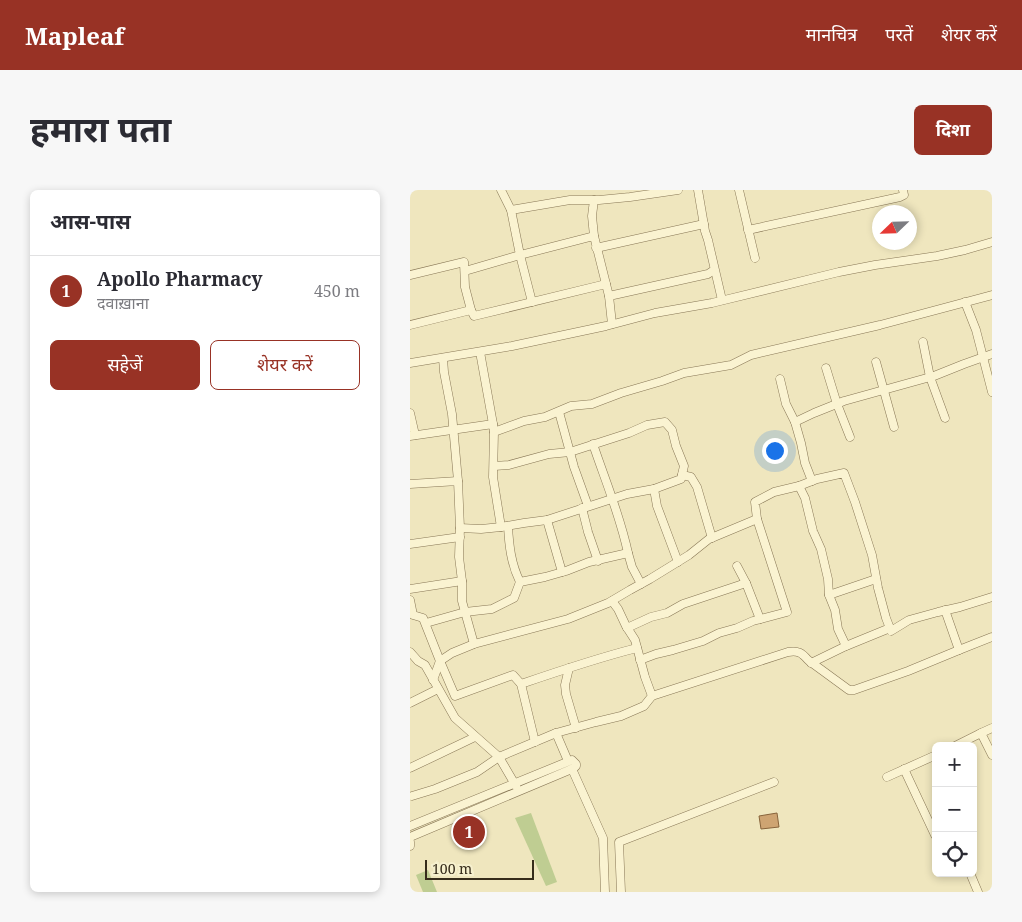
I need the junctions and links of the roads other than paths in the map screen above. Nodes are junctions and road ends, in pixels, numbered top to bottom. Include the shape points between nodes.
1 (501, 190) edge
2 (678, 190) edge
3 (698, 190) edge
4 (739, 190) edge
5 (903, 190) edge
6 (594, 200) junction
7 (511, 210) junction
8 (704, 224) junction
9 (748, 230) junction
10 (594, 236) junction
11 (992, 242) edge
12 (596, 248) junction
13 (520, 255) junction
14 (755, 258) dead end
15 (714, 270) junction
16 (465, 271) junction
17 (410, 275) edge
18 (606, 284) junction
19 (992, 295) edge
20 (608, 296) junction
21 (722, 300) junction
22 (532, 302) junction
23 (965, 302) junction
24 (471, 310) junction
25 (612, 324) junction
26 (410, 325) edge
27 (924, 342) dead end
28 (480, 352) junction
29 (992, 354) edge
30 (982, 357) junction
31 (443, 358) junction
32 (876, 362) dead end
33 (410, 363) edge
34 (826, 368) dead end
35 (930, 377) junction
36 (780, 379) dead end
37 (884, 390) junction
38 (992, 392) edge
39 (837, 404) junction
40 (559, 412) junction
41 (410, 413) edge
42 (945, 418) dead end
43 (795, 422) junction
44 (894, 427) dead end
45 (494, 428) junction
46 (454, 430) junction
47 (413, 435) edge
48 (850, 437) dead end
49 (593, 444) junction
50 (570, 452) junction
51 (494, 466) junction
52 (682, 475) junction
53 (458, 481) junction
54 (812, 481) junction
55 (410, 484) edge
56 (800, 486) junction
57 (654, 489) junction
58 (612, 499) junction
59 (585, 507) junction
60 (757, 519) junction
61 (546, 520) junction
62 (504, 527) junction
63 (460, 528) junction
64 (460, 537) junction
65 (712, 538) junction
66 (410, 544) edge
67 (628, 553) junction
68 (598, 560) junction
69 (678, 562) junction
70 (737, 566) dead end
71 (562, 572) junction
72 (876, 579) junction
73 (462, 580) junction
74 (520, 582) junction
75 (746, 583) junction
76 (641, 584) junction
77 (410, 589) edge
78 (830, 595) junction
79 (992, 597) edge
80 (410, 600) edge
81 (612, 601) junction
82 (945, 610) junction
83 (465, 612) junction
84 (760, 620) junction
85 (426, 623) junction
86 (627, 628) junction
87 (890, 628) junction
88 (992, 637) edge
89 (474, 644) junction
90 (846, 646) junction
91 (637, 648) junction
92 (959, 650) junction
93 (410, 652) edge
94 (640, 660) junction
95 (440, 661) junction
96 (811, 663) junction
97 (569, 668) junction
98 (433, 680) junction
99 (521, 684) junction
100 (438, 689) junction
101 (454, 696) junction
102 (652, 696) junction
103 (410, 703) edge
104 (448, 706) junction
105 (576, 728) junction
106 (992, 728) edge
107 (556, 733) junction
108 (981, 733) junction
109 (475, 737) junction
110 (535, 742) junction
111 (963, 742) edge
112 (992, 755) edge
113 (932, 756) edge
114 (499, 757) junction
115 (570, 765) junction
116 (410, 768) edge
117 (904, 769) junction
118 (887, 777) dead end
119 (774, 782) dead end
120 (515, 783) junction
121 (519, 792) junction
122 (412, 796) dead end
123 (410, 826) edge
124 (933, 832) edge
125 (410, 837) edge
126 (410, 842) edge
127 (410, 846) edge
128 (972, 877) edge
129 (605, 892) edge
130 (620, 892) edge
131 (978, 892) edge

1 - 7 street
2 - 6 street
3 - 8 street
4 - 9 street
5 - 9 street via 904,195 900,197
6 - 7 street via 570,200
6 - 10 street
7 - 13 street
8 - 12 street
8 - 15 street
9 - 14 street
10 - 12 street
10 - 13 street
11 - 21 street via 937,256 839,272
12 - 18 street
13 - 16 street
13 - 22 street
15 - 20 street
15 - 21 street
16 - 17 street via 464,262
16 - 24 street
18 - 20 street
18 - 22 street
19 - 23 street
20 - 25 street
21 - 25 street
22 - 24 street via 474,316
23 - 30 street
23 - 40 street via 751,355 731,365 684,373
24 - 26 street
25 - 28 street
27 - 35 street
28 - 31 street
28 - 45 street
29 - 30 street
30 - 35 street
30 - 38 street
31 - 33 street
31 - 46 street
32 - 37 street
34 - 39 street
35 - 37 street
35 - 42 street
36 - 43 street via 786,404
37 - 39 street
37 - 44 street
39 - 43 street
39 - 48 street
40 - 45 street
40 - 50 street
41 - 47 street
43 - 54 street
45 - 46 street
45 - 51 street
46 - 47 street
46 - 53 street
49 - 50 street
49 - 52 street via 647,425 666,422 672,430 684,466
49 - 58 street
50 - 51 street
50 - 59 street
51 - 62 street via 493,476
52 - 57 street via 680,479
52 - 65 street via 691,477 697,488
53 - 55 street
53 - 63 street
54 - 56 street
54 - 72 street via 844,473 872,555
56 - 60 street via 774,492 755,502
56 - 78 street via 821,549
57 - 58 street
57 - 69 street
58 - 59 street
58 - 67 street
59 - 61 street
59 - 68 street via 588,532
60 - 65 street
60 - 84 street via 787,612
61 - 62 street
61 - 71 street
62 - 63 street
62 - 74 street
63 - 64 street
64 - 66 street
64 - 73 street
65 - 69 street
67 - 68 street
67 - 76 street
68 - 71 street
69 - 76 street
70 - 75 street
71 - 74 street
72 - 78 street
72 - 87 street
73 - 77 street
73 - 83 street
74 - 83 street via 514,598 492,609
75 - 84 street
75 - 86 street via 683,604
76 - 81 street
78 - 90 street
79 - 82 street
80 - 85 street via 413,615 423,618
81 - 86 street
81 - 89 street via 568,619
82 - 87 street via 909,620 891,632
82 - 92 street
83 - 85 street
83 - 89 street
84 - 94 street
85 - 95 street
86 - 91 street
87 - 90 street
88 - 92 street
89 - 95 street
90 - 96 street
91 - 94 street
91 - 97 street
92 - 96 street via 854,690 849,690
93 - 98 street via 424,665
94 - 102 street
95 - 98 street
95 - 101 street
96 - 102 street via 796,650
97 - 99 street
97 - 105 street via 566,694
98 - 100 street
99 - 101 street via 513,675
99 - 110 street
100 - 103 street
100 - 104 street
101 - 104 street
102 - 105 street via 644,706 621,716
104 - 109 street via 455,718
105 - 107 street
106 - 108 street
107 - 110 street
107 - 115 street
108 - 111 street
108 - 112 street
109 - 114 street
109 - 116 street
110 - 114 street
113 - 117 street
114 - 120 street
114 - 122 street via 477,772
115 - 120 street
115 - 121 street
115 - 129 street via 603,838
117 - 118 street
117 - 124 street
119 - 130 street via 619,842
120 - 121 street
120 - 123 street
121 - 125 street
126 - 127 street
128 - 131 street

